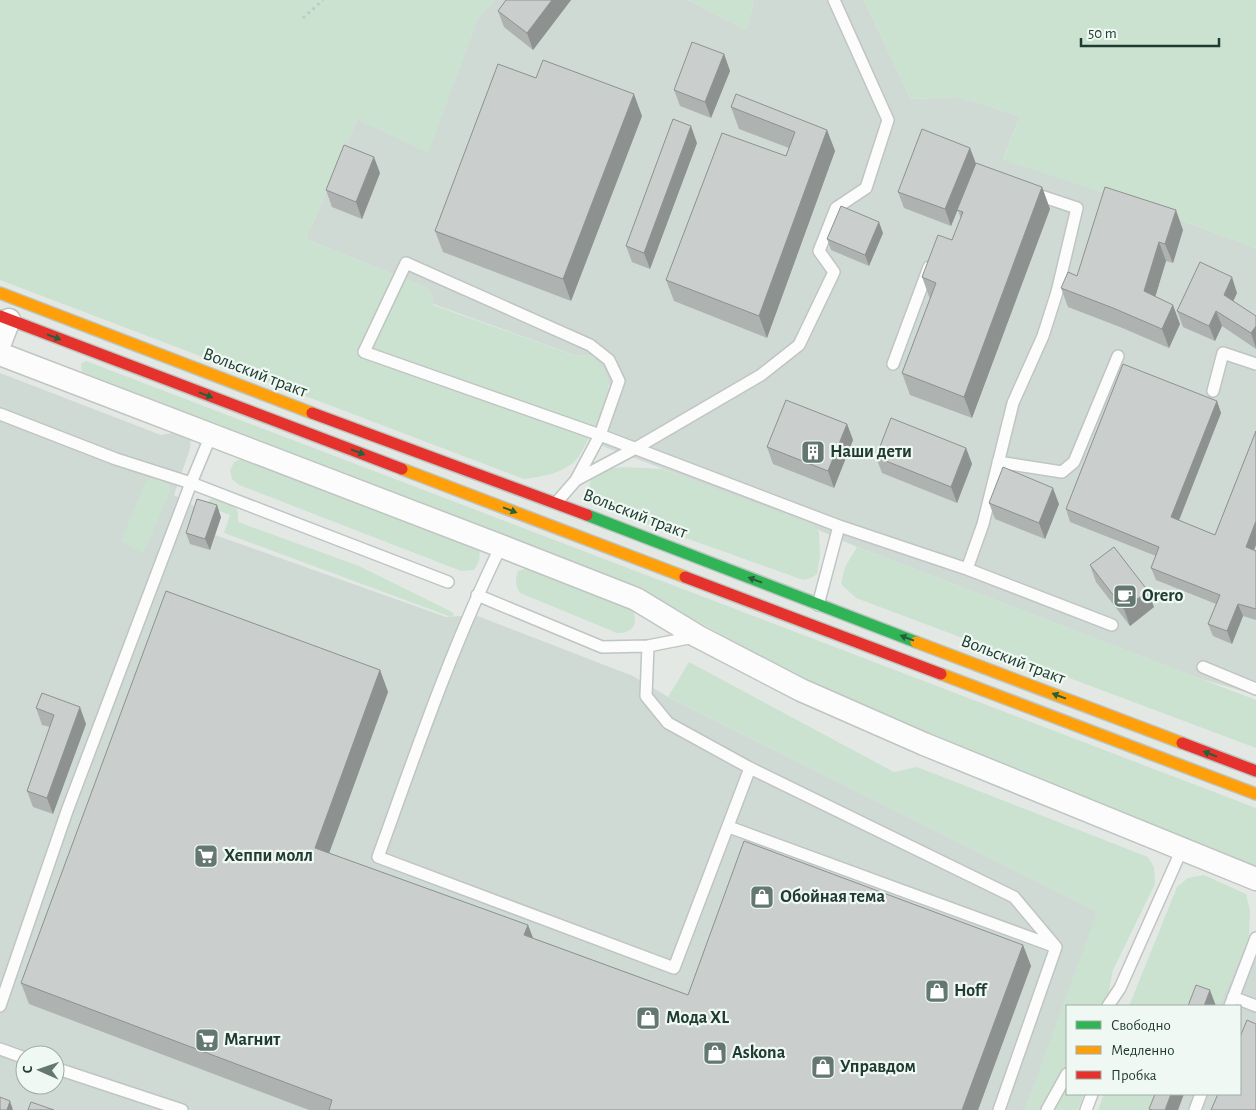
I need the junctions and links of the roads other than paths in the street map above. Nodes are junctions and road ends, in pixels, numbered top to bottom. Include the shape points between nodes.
1 (834, 0) edge
2 (1024, 190) edge
3 (934, 254) edge
4 (0, 293) edge
5 (4, 318) edge
6 (0, 343) edge
7 (0, 354) edge
8 (1118, 356) dead end
9 (892, 364) dead end
10 (1256, 364) edge
11 (1213, 391) dead end
12 (0, 414) edge
13 (211, 435) junction
14 (600, 435) junction
15 (636, 448) junction
16 (998, 462) junction
17 (576, 480) junction
18 (191, 482) junction
19 (556, 502) junction
20 (840, 526) junction
21 (500, 546) junction
22 (967, 569) junction
23 (448, 582) dead end
24 (477, 595) junction
25 (818, 605) junction
26 (1112, 625) dead end
27 (697, 636) junction
28 (648, 646) junction
29 (1203, 667) dead end
30 (1256, 689) edge
31 (750, 768) junction
32 (1256, 771) edge
33 (1256, 794) edge
34 (729, 827) junction
35 (1182, 849) junction
36 (1256, 879) edge
37 (1256, 938) edge
38 (1056, 947) junction
39 (1120, 988) junction
40 (1232, 1002) edge
41 (1109, 1005) edge
42 (1116, 1005) edge
43 (0, 1006) edge
44 (1256, 1006) edge
45 (0, 1049) edge
46 (15, 1054) edge
47 (65, 1071) edge
48 (1066, 1076) edge
49 (1092, 1095) edge
50 (1201, 1095) edge
51 (182, 1110) edge
52 (999, 1110) edge
53 (1047, 1110) edge
54 (1086, 1110) edge
55 (1195, 1110) edge

1 - 15 lane via 888,120 866,188 836,208 819,251 834,272 799,345 761,376
2 - 16 lane via 1078,208 1057,292 1043,336 1013,403
3 - 9 lane
4 - 19 main road, Вольский тракт via 222,380
5 - 6 street
5 -> 33 main road
7 - 13 street
8 - 16 lane via 1074,462 1062,472
10 - 11 lane via 1224,353
12 - 18 lane via 116,459
13 - 18 lane
13 - 21 street
14 - 14 lane via 364,352 406,263 590,345 609,360 618,381
14 - 15 lane
14 - 17 lane
15 - 17 lane
15 - 20 lane
16 - 22 lane via 983,524
17 - 19 lane
18 - 23 lane
18 - 43 lane via 67,811
25 -> 19 main road, Вольский тракт
20 - 22 lane
20 - 25 lane
21 - 24 lane
21 - 27 street via 636,599
22 - 26 lane
24 - 28 lane via 602,646
24 - 34 lane via 378,857 674,968
32 -> 25 main road, Вольский тракт
27 - 28 lane
27 - 35 street via 801,690
28 - 31 lane via 646,696 668,722
29 - 30 lane
31 - 34 lane
31 - 38 lane via 1014,897
34 - 38 lane
35 - 36 street
35 - 39 lane
37 - 40 lane
38 - 52 lane
39 - 41 lane
39 - 42 lane
40 - 44 lane
45 - 46 lane
47 - 51 lane
48 - 53 lane
49 - 54 lane
50 - 55 lane

